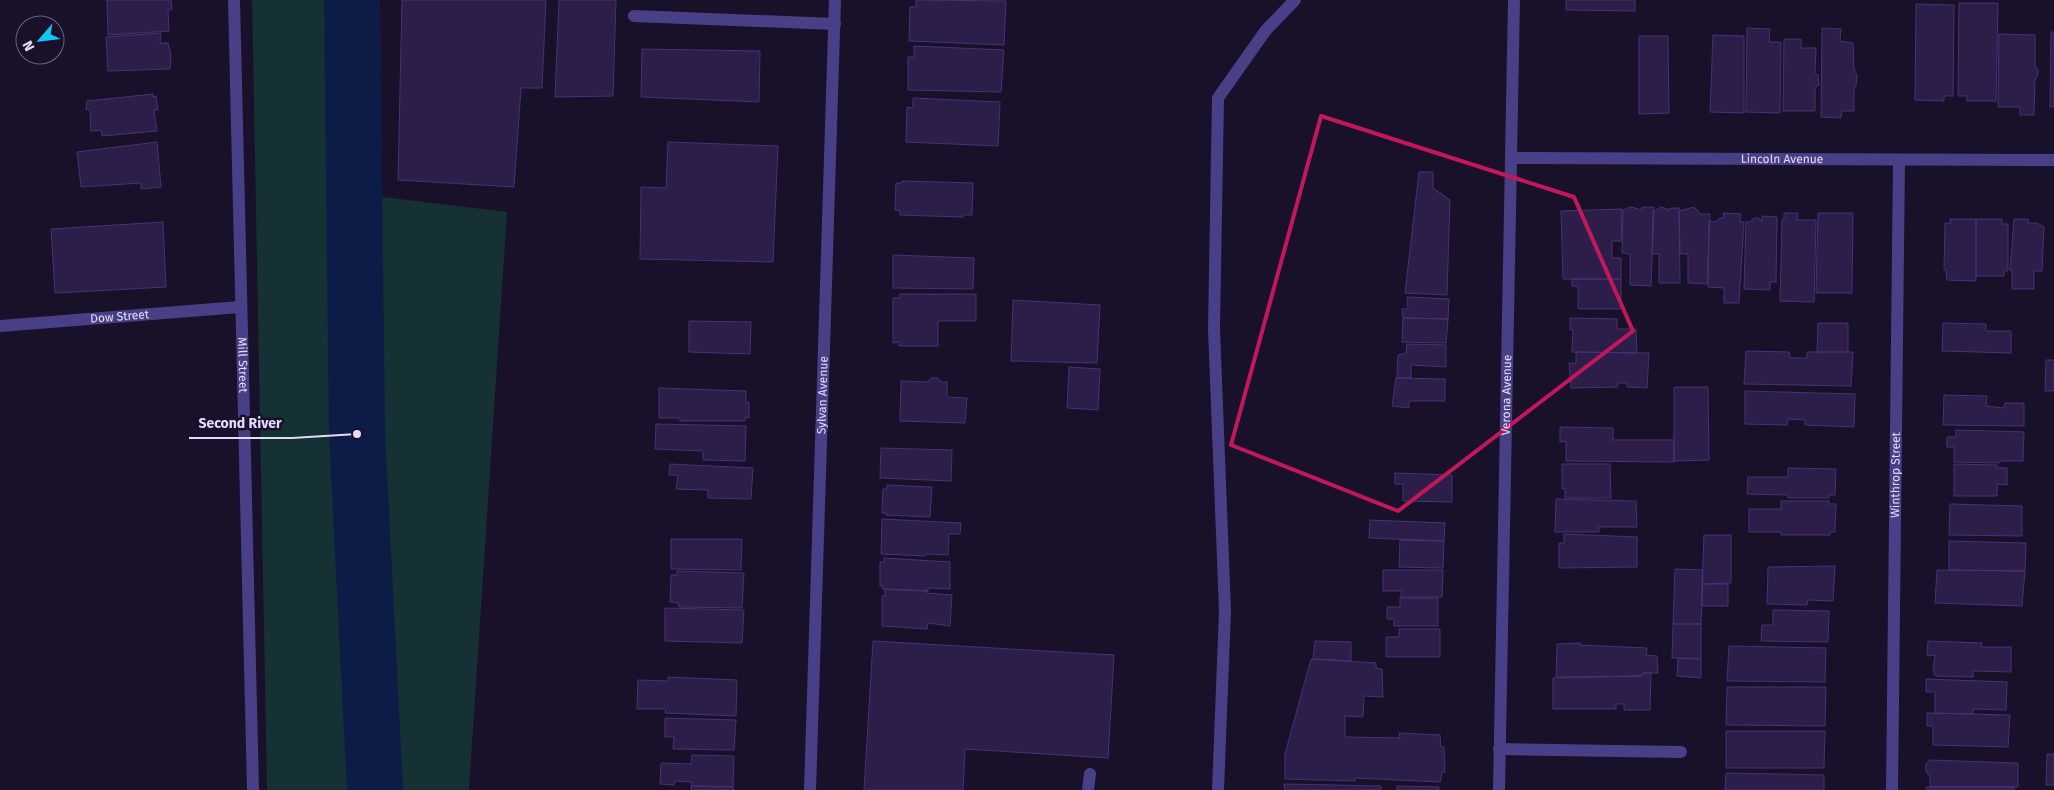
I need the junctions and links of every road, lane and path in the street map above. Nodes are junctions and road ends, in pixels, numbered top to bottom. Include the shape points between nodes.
1 (234, 0) edge
2 (835, 0) edge
3 (1295, 0) edge
4 (1514, 0) edge
5 (634, 16) dead end
6 (834, 24) junction
7 (1511, 158) junction
8 (1899, 160) junction
9 (2054, 160) edge
10 (240, 307) junction
11 (0, 326) edge
12 (1500, 749) junction
13 (1681, 752) dead end
14 (1090, 774) dead end
15 (252, 790) edge
16 (810, 790) edge
17 (1088, 790) edge
18 (1218, 790) edge
19 (1499, 790) edge
20 (1892, 790) edge

1 - 10 street, Mill Street
2 - 6 street, Sylvan Avenue
3 - 18 street via 1266,30 1218,98 1214,329 1225,611
4 - 7 street, Verona Avenue
5 - 6 street
6 - 16 street, Sylvan Avenue
7 - 8 street, Lincoln Avenue
7 - 12 street, Verona Avenue
8 - 9 street, Lincoln Avenue
8 - 20 street, Winthrop Street
10 - 11 street, Dow Street
10 - 15 street, Mill Street
12 - 13 street
12 - 19 street, Verona Avenue
14 - 17 street

